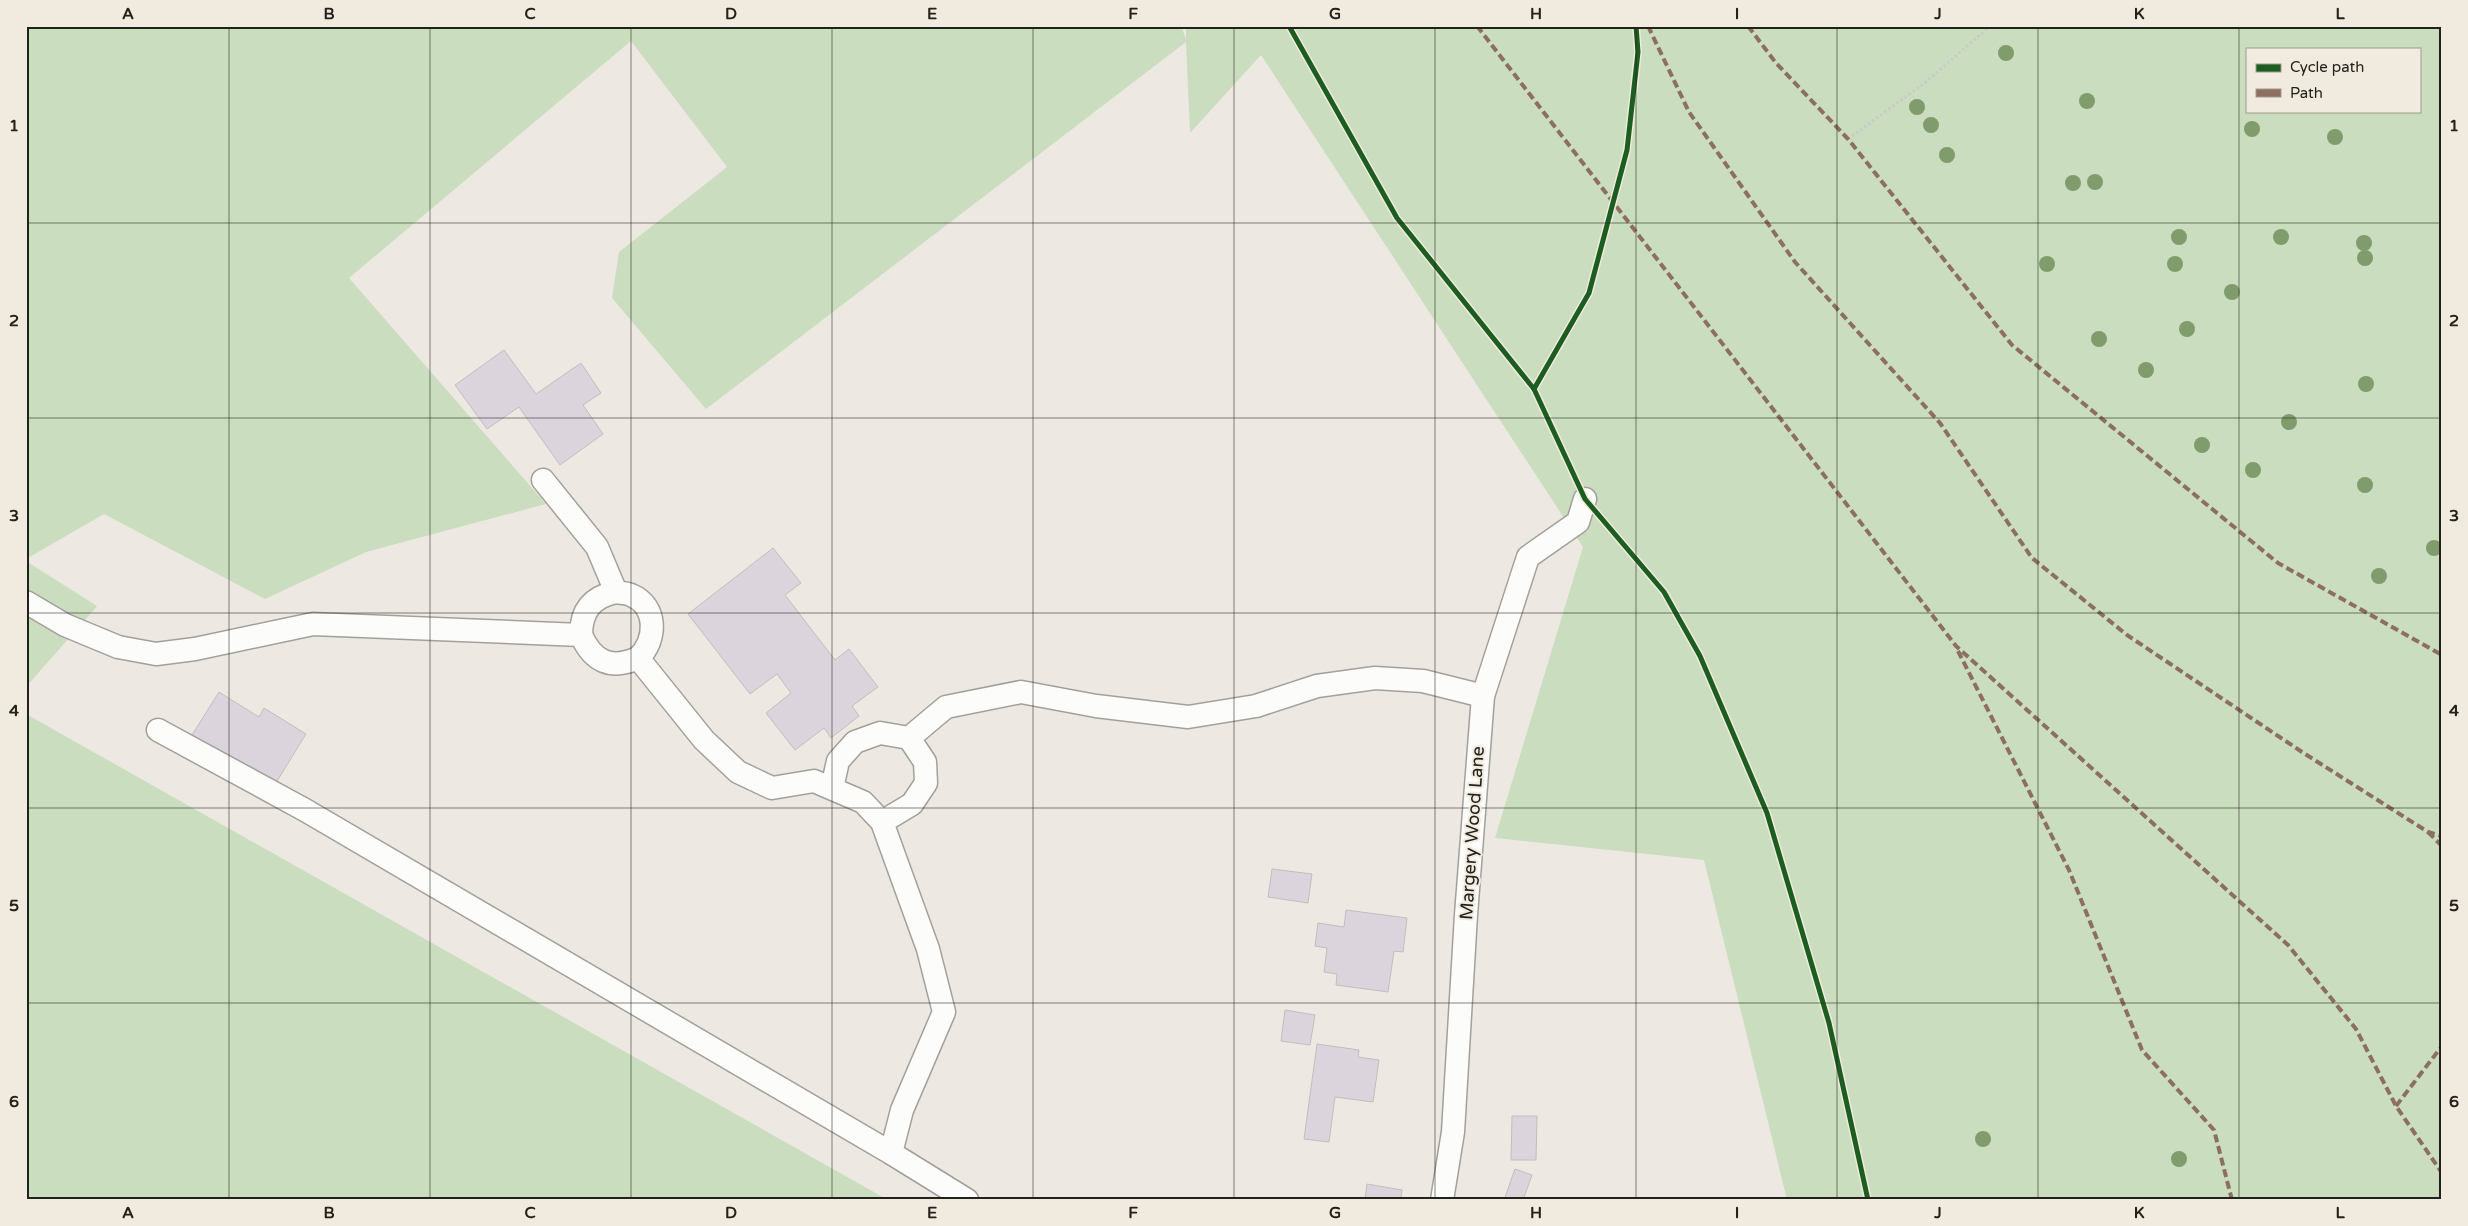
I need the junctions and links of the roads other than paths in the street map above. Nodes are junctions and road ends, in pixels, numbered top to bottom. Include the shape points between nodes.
1 (543, 480) dead end
2 (1585, 499) dead end
3 (616, 592) junction
4 (26, 602) edge
5 (581, 635) junction
6 (638, 658) junction
7 (1483, 696) junction
8 (158, 730) dead end
9 (909, 738) junction
10 (832, 788) junction
11 (882, 822) junction
12 (891, 1153) junction
13 (967, 1200) edge
14 (1442, 1200) edge

1 - 3 lane via 597,547
2 - 7 lane, Margery Wood Lane via 1578,522 1528,557
3 - 5 lane via 594,600 583,616
3 - 6 lane via 632,595 645,606 651,617 652,638
4 - 5 lane via 65,625 118,646 156,654 313,624
5 - 6 lane via 592,654 602,660 626,664
6 - 10 lane via 704,740 738,772 772,788 814,780
7 - 9 lane via 1423,681 1375,678 1317,686 1256,706 1188,717 1096,706 1021,692 946,707
7 - 14 lane, Margery Wood Lane via 1453,1132
8 - 12 lane via 305,810
9 - 10 lane via 880,733 855,742 838,761
9 - 11 lane via 925,762 926,783 912,804
10 - 11 lane via 863,802
11 - 12 lane via 928,949 944,1012 902,1110
12 - 13 lane

